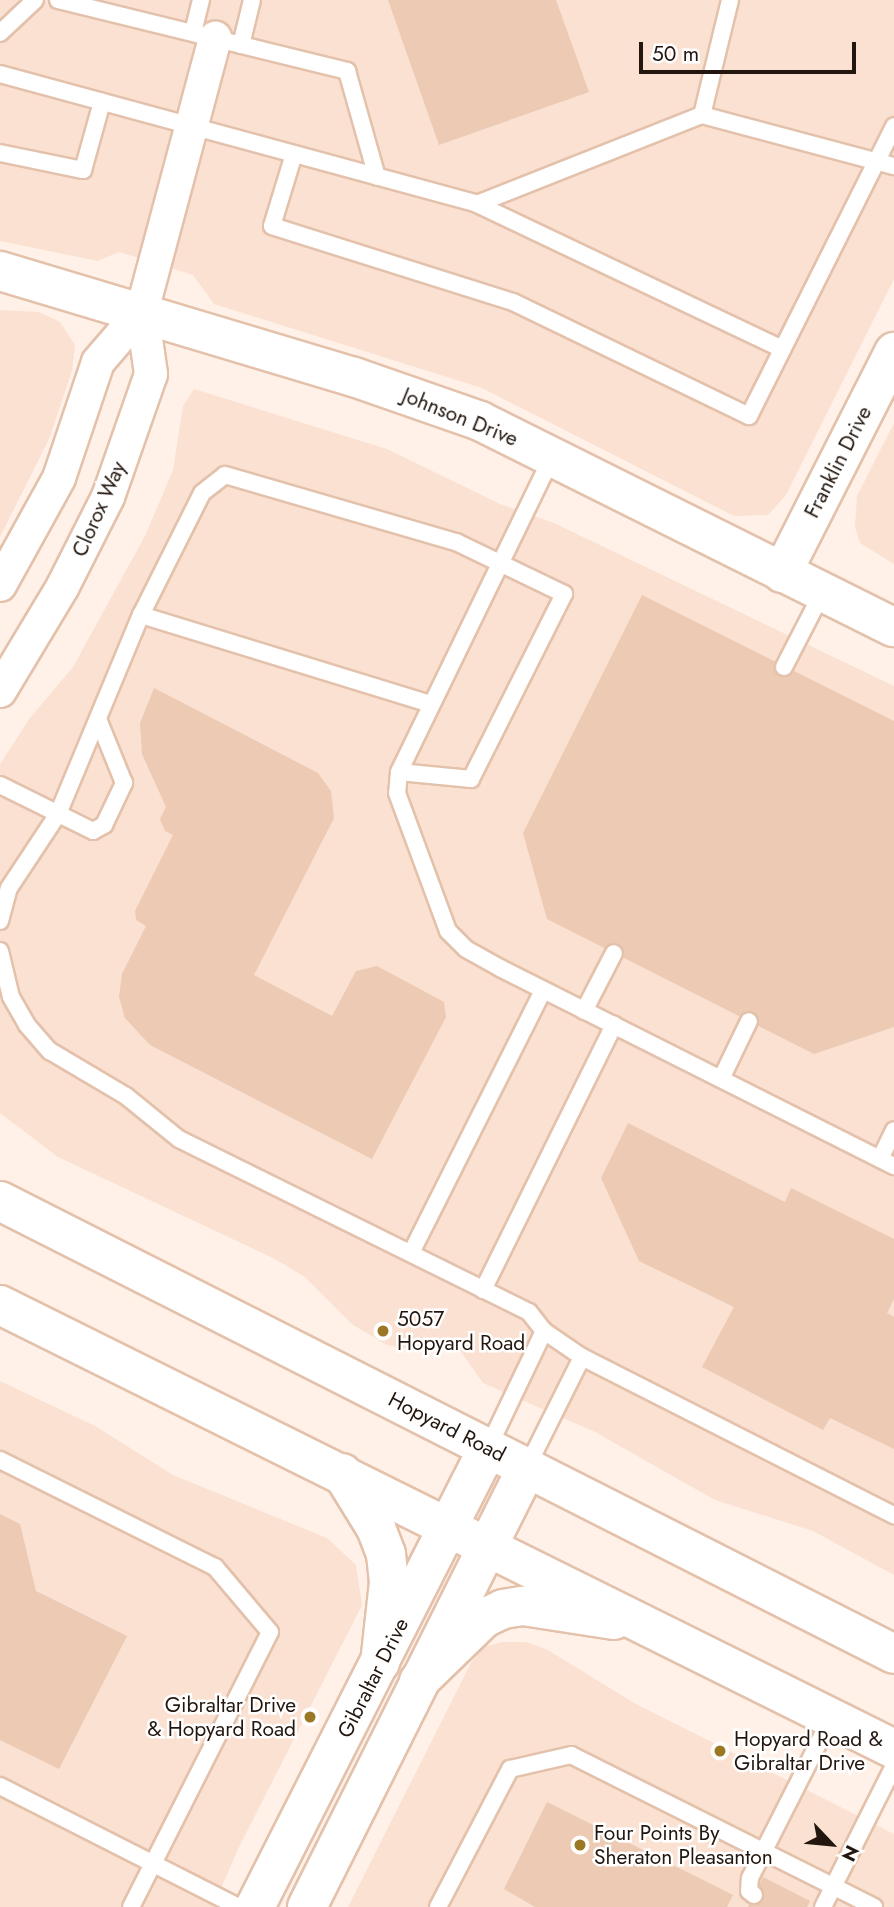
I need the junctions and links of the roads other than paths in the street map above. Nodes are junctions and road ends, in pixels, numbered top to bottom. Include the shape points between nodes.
1 (35, 0) edge
2 (58, 0) edge
3 (201, 0) edge
4 (252, 0) edge
5 (730, 0) edge
6 (0, 33) edge
7 (217, 38) junction
8 (0, 74) edge
9 (102, 102) junction
10 (702, 115) junction
11 (191, 126) junction
12 (894, 126) edge
13 (0, 153) edge
14 (294, 154) junction
15 (877, 161) junction
16 (894, 166) edge
17 (377, 177) junction
18 (477, 204) junction
19 (0, 271) edge
20 (142, 311) junction
21 (782, 349) junction
22 (894, 352) edge
23 (552, 457) junction
24 (500, 563) junction
25 (782, 573) junction
26 (0, 585) edge
27 (822, 593) junction
28 (141, 615) junction
29 (894, 627) edge
30 (784, 667) dead end
31 (0, 691) edge
32 (432, 704) junction
33 (98, 719) junction
34 (399, 772) junction
35 (0, 785) edge
36 (58, 814) junction
37 (0, 921) edge
38 (0, 951) edge
39 (614, 953) dead end
40 (543, 990) junction
41 (584, 1010) junction
42 (749, 1021) dead end
43 (614, 1026) junction
44 (721, 1079) junction
45 (894, 1130) edge
46 (887, 1162) edge
47 (0, 1201) edge
48 (411, 1254) junction
49 (483, 1290) junction
50 (0, 1305) edge
51 (544, 1331) junction
52 (582, 1357) junction
53 (488, 1448) junction
54 (0, 1460) edge
55 (527, 1467) junction
56 (342, 1474) junction
57 (894, 1515) edge
58 (449, 1526) junction
59 (487, 1544) junction
60 (648, 1625) junction
61 (894, 1654) edge
62 (380, 1663) junction
63 (419, 1681) junction
64 (831, 1718) junction
65 (894, 1749) edge
66 (894, 1766) edge
67 (0, 1786) edge
68 (764, 1852) junction
69 (153, 1864) junction
70 (834, 1887) junction
71 (754, 1895) dead end
72 (131, 1907) edge
73 (239, 1907) edge
74 (256, 1907) edge
75 (307, 1907) edge
76 (438, 1907) edge
77 (823, 1907) edge
78 (874, 1907) edge

1 - 6 lane
2 - 7 lane
3 - 7 lane
4 - 7 lane
5 - 10 lane
7 - 11 street, Clorox Way
7 - 17 lane via 347,71
8 - 9 lane
9 - 11 lane
9 - 13 lane via 83,170
10 - 15 lane
10 - 18 lane
11 - 14 lane
11 - 20 street, Clorox Way
12 - 15 lane
14 - 17 lane
14 - 21 lane via 272,226 513,302 749,416
15 - 16 lane
15 - 21 lane
17 - 18 lane
18 - 21 lane
19 - 20 main road, Johnson Drive
20 - 23 main road, Johnson Drive via 480,421
20 - 26 street, Clorox Way via 98,362 59,478
20 - 31 street, Clorox Way via 151,374 108,497 63,586
22 - 25 main road, Franklin Drive
23 - 24 lane
23 - 25 main road, Johnson Drive
24 - 28 lane via 456,542 225,475 202,493
24 - 32 lane
24 - 34 lane via 564,594 471,779
25 - 27 main road, Johnson Drive
27 - 29 main road, Johnson Drive
27 - 30 lane
28 - 32 lane
28 - 33 lane
32 - 34 lane
33 - 36 lane
33 - 36 lane via 124,783 104,825 93,831
34 - 40 lane via 397,793 448,931 466,949
35 - 36 lane
36 - 37 lane via 9,888
38 - 48 lane via 11,997 50,1051 126,1096 179,1139
39 - 41 lane
40 - 41 lane
40 - 48 lane
41 - 43 lane
42 - 44 lane
43 - 44 lane
43 - 49 lane
44 - 46 lane
45 - 46 lane
47 - 53 main road, Hopyard Road
48 - 49 lane
49 - 51 lane via 529,1312
50 - 56 main road
51 - 52 lane
51 - 53 lane
52 - 55 lane
52 - 57 lane
53 - 55 main road, Hopyard Road
53 - 58 main road, Gibraltar Drive
54 - 69 lane via 215,1567 270,1632
55 - 59 main road, Gibraltar Drive
55 - 61 main road, Hopyard Road
56 - 58 main road
56 - 62 main road via 376,1528 386,1554 389,1582
58 - 59 main road
58 - 62 main road, Gibraltar Drive
59 - 60 main road
59 - 63 main road, Gibraltar Drive
60 - 63 main road via 523,1606 503,1609 484,1618
60 - 64 main road
62 - 74 main road, Gibraltar Drive
63 - 75 main road, Gibraltar Drive
64 - 65 main road
64 - 68 lane
66 - 70 lane
67 - 69 lane
68 - 70 lane
68 - 71 lane via 750,1878 749,1891
68 - 76 lane via 571,1755 510,1769
69 - 72 lane
69 - 73 lane
70 - 77 lane
70 - 78 lane

